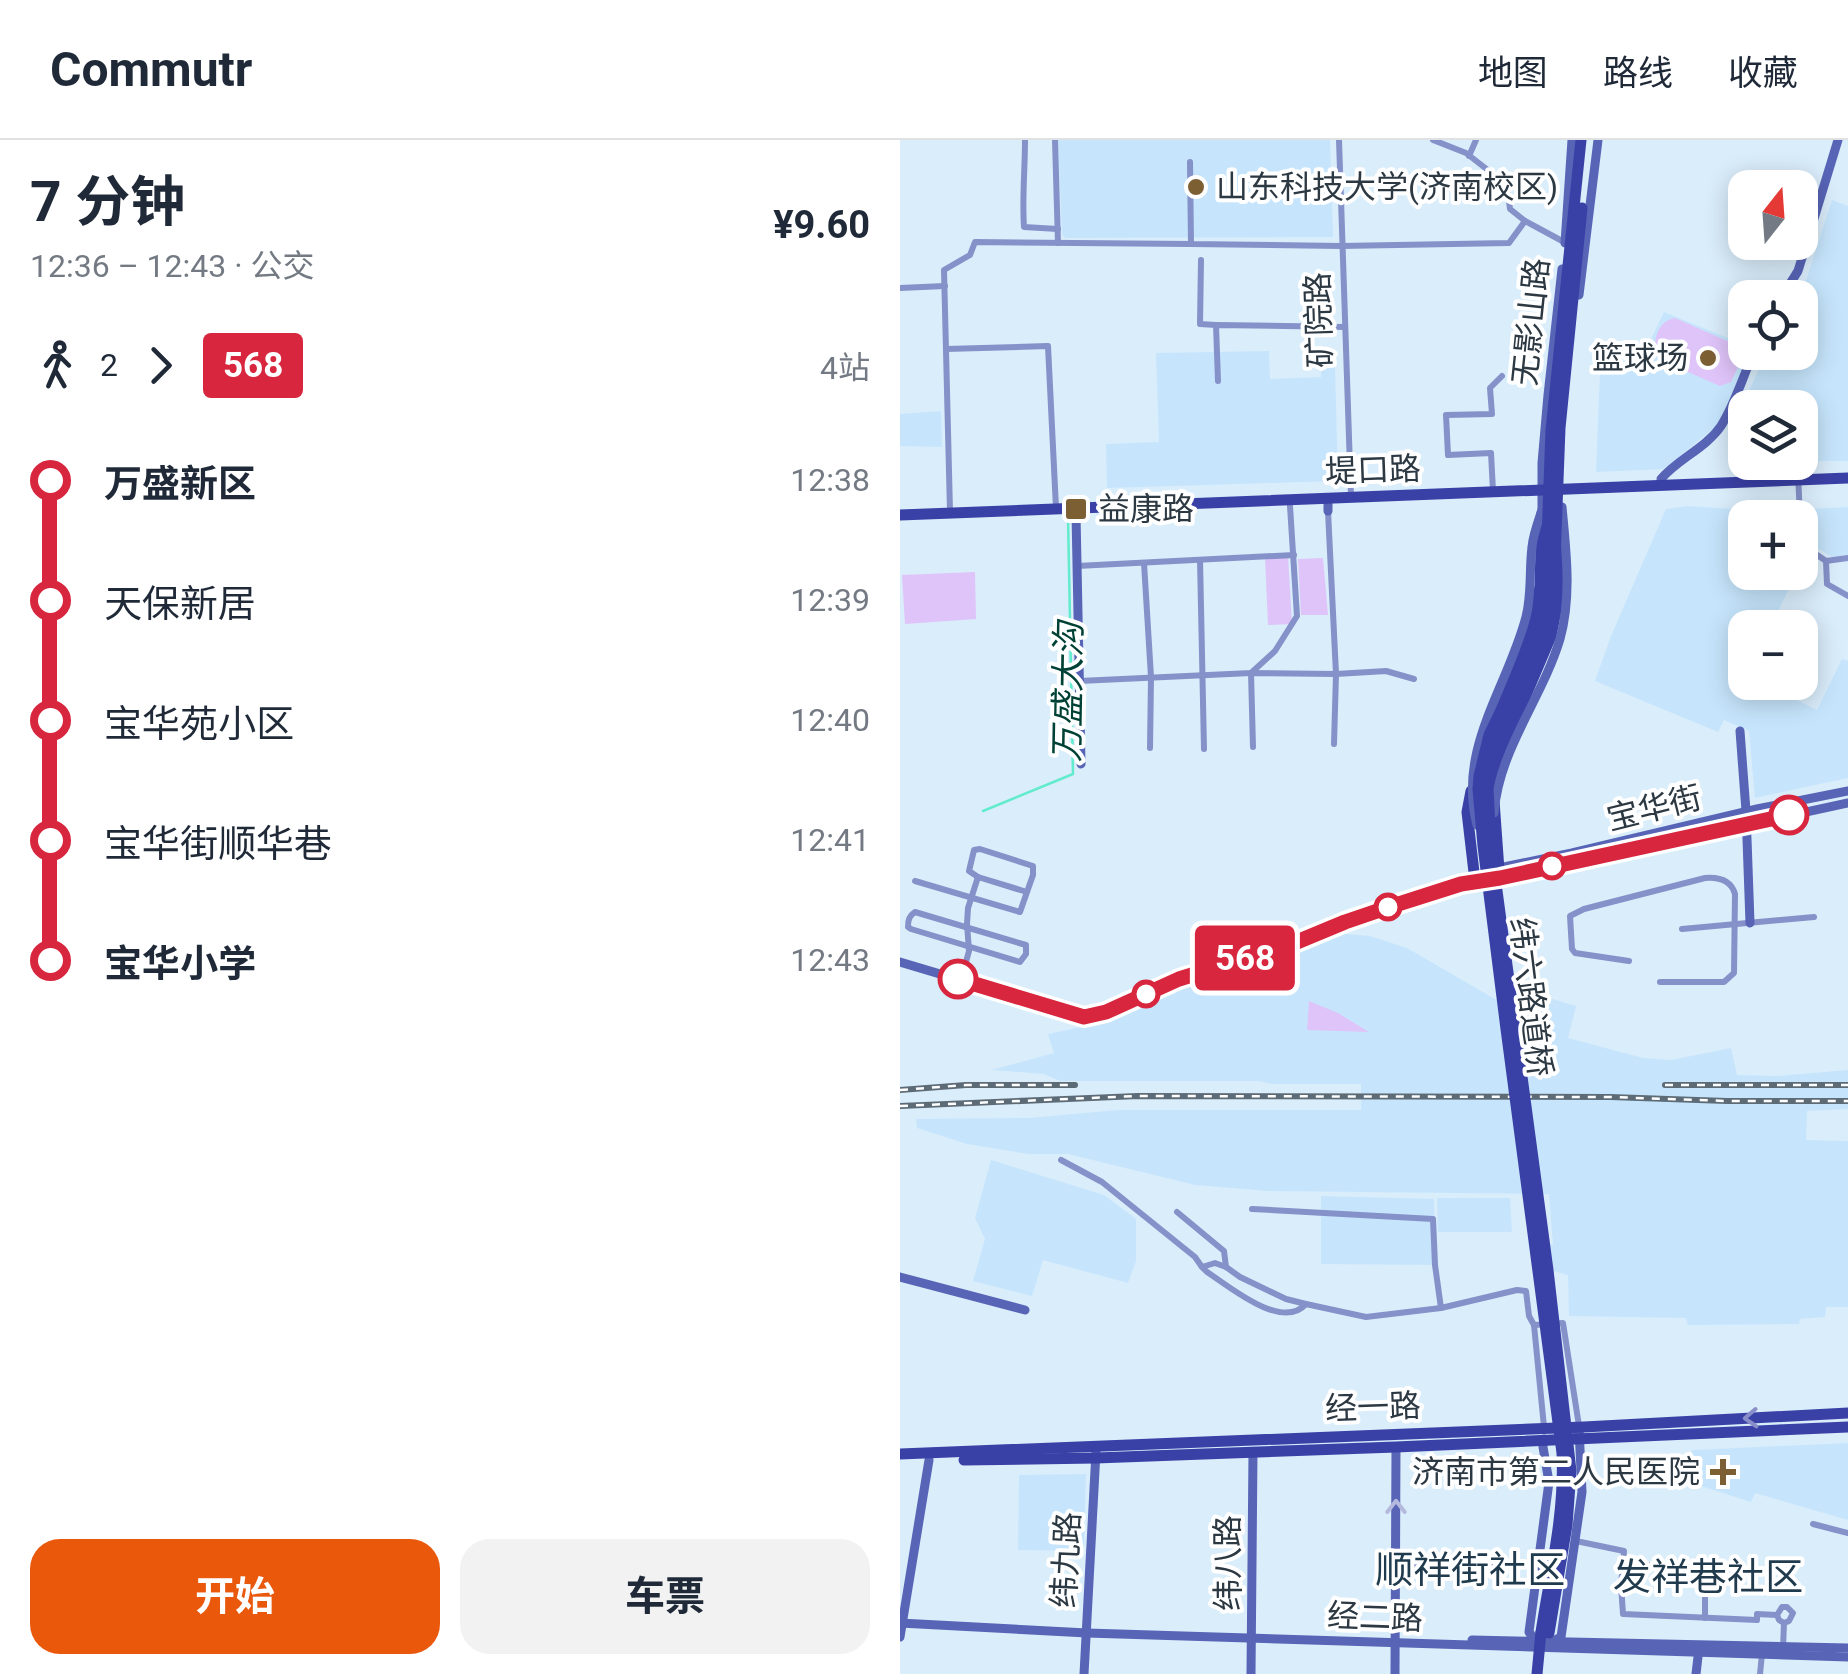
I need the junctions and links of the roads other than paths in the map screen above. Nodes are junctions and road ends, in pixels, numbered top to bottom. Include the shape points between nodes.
1 (1025, 140) edge
2 (1055, 140) edge
3 (1339, 140) edge
4 (1434, 140) edge
5 (1476, 140) edge
6 (1572, 140) edge
7 (1584, 140) edge
8 (1598, 140) edge
9 (1838, 140) edge
10 (1469, 156) junction
11 (1190, 162) dead end
12 (1525, 220) junction
13 (1058, 229) junction
14 (1565, 242) junction
15 (1058, 243) junction
16 (1191, 244) junction
17 (1341, 246) junction
18 (1584, 248) junction
19 (1201, 260) dead end
20 (1793, 280) edge
21 (945, 286) junction
22 (900, 288) edge
23 (1216, 325) junction
24 (1344, 327) junction
25 (946, 349) junction
26 (1746, 370) edge
27 (1502, 376) dead end
28 (1218, 382) dead end
29 (1661, 479) dead end
30 (1848, 480) edge
31 (1798, 482) junction
32 (1493, 492) junction
33 (1562, 497) junction
34 (1351, 498) junction
35 (1542, 499) junction
36 (1799, 500) edge
37 (1290, 506) junction
38 (1328, 508) junction
39 (1056, 509) junction
40 (950, 512) junction
41 (1076, 514) junction
42 (900, 518) edge
43 (1294, 555) junction
44 (1818, 555) edge
45 (1848, 558) edge
46 (1200, 560) junction
47 (1826, 561) junction
48 (1144, 563) junction
49 (1077, 566) junction
50 (1848, 596) edge
51 (1250, 673) junction
52 (1336, 674) junction
53 (1204, 675) junction
54 (1150, 677) junction
55 (1079, 680) junction
56 (1414, 680) dead end
57 (1740, 731) dead end
58 (1334, 744) dead end
59 (1253, 747) dead end
60 (1150, 748) dead end
61 (1204, 749) dead end
62 (1081, 764) dead end
63 (1848, 791) edge
64 (1848, 803) edge
65 (1746, 811) junction
66 (1747, 824) junction
67 (1487, 846) junction
68 (1499, 872) junction
69 (978, 877) junction
70 (915, 881) dead end
71 (1475, 881) junction
72 (1027, 892) junction
73 (972, 898) junction
74 (1814, 917) dead end
75 (1750, 923) junction
76 (1735, 924) junction
77 (967, 927) junction
78 (1682, 930) dead end
79 (968, 946) junction
80 (1629, 961) dead end
81 (900, 962) edge
82 (961, 980) junction
83 (1660, 982) dead end
84 (1061, 1160) dead end
85 (1252, 1209) dead end
86 (1178, 1212) dead end
87 (1202, 1266) junction
88 (1226, 1267) junction
89 (900, 1277) edge
90 (1306, 1304) junction
91 (1441, 1308) junction
92 (1025, 1310) dead end
93 (1534, 1325) junction
94 (1848, 1413) edge
95 (1848, 1427) edge
96 (1580, 1434) junction
97 (1544, 1435) junction
98 (1396, 1447) junction
99 (1254, 1452) junction
100 (1096, 1453) junction
101 (900, 1458) edge
102 (930, 1460) junction
103 (1813, 1524) dead end
104 (1848, 1533) edge
105 (1576, 1542) junction
106 (1623, 1564) junction
107 (1396, 1565) junction
108 (1538, 1566) junction
109 (1776, 1615) junction
110 (1705, 1618) junction
111 (901, 1622) edge
112 (1784, 1623) junction
113 (1087, 1631) junction
114 (1252, 1635) junction
115 (900, 1637) edge
116 (1396, 1640) junction
117 (1544, 1641) junction
118 (1699, 1648) junction
119 (1848, 1648) edge
120 (1783, 1651) junction
121 (1762, 1654) junction
122 (1848, 1657) edge
123 (1084, 1674) edge
124 (1251, 1674) edge
125 (1395, 1674) edge
126 (1540, 1674) edge
127 (1696, 1674) edge
128 (1760, 1674) edge

1 - 13 street via 1024,227
2 - 13 street
3 - 17 street, 矿院路
4 - 10 street
5 - 10 street
6 - 14 street, 无影山路
7 - 67 main road, 纬六路道桥, bridge via 1554,586 1531,670 1496,742
8 - 18 street, 无影山路
9 - 20 street
10 - 12 street via 1507,185 1510,209
11 - 16 street
12 - 14 street
12 - 17 street via 1509,243
13 - 15 street
14 - 18 street
14 - 35 street, 无影山路
15 - 16 street
15 - 21 street via 974,242 970,256 944,270
16 - 17 street
17 - 24 street, 矿院路
18 - 33 street, 无影山路
19 - 23 street via 1200,324
21 - 22 street
21 - 25 street
23 - 24 street
23 - 28 street
24 - 34 street, 矿院路
25 - 39 street via 1048,346
25 - 40 street
26 - 29 street via 1720,426
27 - 32 street via 1490,388 1492,414 1446,415 1448,455 1491,453
30 - 31 main road, 堤口路
31 - 33 main road, 堤口路
31 - 36 street
32 - 34 main road, 堤口路
32 - 35 main road, 堤口路
33 - 35 main road, 堤口路
33 - 67 street, 无影山路, bridge via 1565,616 1509,749
33 - 68 main road via 1560,586 1551,636 1493,787
34 - 39 main road, 堤口路
35 - 38 main road, 堤口路
35 - 67 street, 无影山路, bridge via 1526,616 1474,761 1471,792
35 - 71 main road via 1536,608 1480,746 1467,812
37 - 38 main road, 堤口路
37 - 41 main road, 堤口路
37 - 43 street
38 - 52 street
39 - 40 main road, 堤口路
40 - 42 main road, 堤口路
41 - 42 main road, 堤口路
41 - 49 street
43 - 46 street
43 - 51 street via 1297,616 1275,651
44 - 47 street
45 - 47 street
46 - 48 street
46 - 53 street
47 - 50 street via 1826,582
48 - 49 street
48 - 54 street
49 - 55 street
51 - 52 street
51 - 53 street
51 - 59 street
52 - 56 street via 1386,671
52 - 58 street
53 - 54 street
53 - 61 street
54 - 55 street
54 - 60 street
55 - 62 street
57 - 65 street
63 - 65 street, 宝华街
64 - 66 street, 宝华街
65 - 66 street
65 - 68 street, 宝华街
66 - 68 street, 宝华街
66 - 75 street
67 - 117 main road, 纬六路道桥, bridge via 1570,1448 1569,1512
68 - 71 street, 宝华街
69 - 72 street
69 - 72 street via 969,871 974,850 1033,866
69 - 73 street
70 - 73 street
71 - 82 street, 宝华街 via 1084,1017
72 - 73 street via 1020,912
73 - 77 street
74 - 75 street
75 - 76 street
76 - 78 street
76 - 80 street via 1733,887 1715,877 1570,916 1575,953
76 - 83 street via 1730,978
77 - 79 street
77 - 79 street via 1027,947 1020,962
77 - 79 street via 915,912 908,922 910,930
79 - 82 street
81 - 82 street
84 - 87 street via 1102,1182
85 - 91 street via 1433,1219
86 - 88 street via 1224,1250
87 - 88 street
87 - 90 street via 1270,1311 1289,1314
88 - 90 street
89 - 92 street
90 - 91 street via 1366,1316
91 - 93 street via 1526,1291
93 - 96 street via 1563,1323
93 - 97 street
94 -> 96 main road, 经一路
95 - 96 main road, 经一路
96 - 97 main road, 经一路
96 - 105 street
97 - 98 main road, 经一路
97 - 100 main road, 经一路
97 - 108 street via 1548,1482
98 - 99 main road, 经一路
107 -> 98 street
99 - 100 main road, 经一路
99 - 114 street, 纬八路
100 - 101 main road, 经一路
100 - 102 main road, 经一路
100 - 113 street, 纬九路
101 - 102 main road, 经一路
102 - 111 street
103 - 104 street
105 - 106 street via 1624,1551
105 - 117 street via 1561,1636
106 - 110 street via 1702,1567
106 - 110 street via 1623,1614
107 - 108 street
107 - 116 street
108 - 117 street via 1529,1632
109 - 110 street
109 - 112 street
109 - 112 street via 1782,1607 1791,1610
111 - 113 street, 经二路
111 - 115 street
112 - 120 street
113 - 114 street, 经二路
113 - 123 street, 纬九路
114 - 116 street, 经二路
114 - 124 street, 纬八路
116 - 117 street, 经二路
116 - 125 street
117 - 118 street, 经二路
117 - 126 main road, 纬六路道桥
118 - 120 street, 经二路
118 - 121 street, 经二路
118 - 127 street
119 - 120 street, 经二路
120 - 121 street, 经二路
120 - 122 street, 经二路
121 - 128 street

